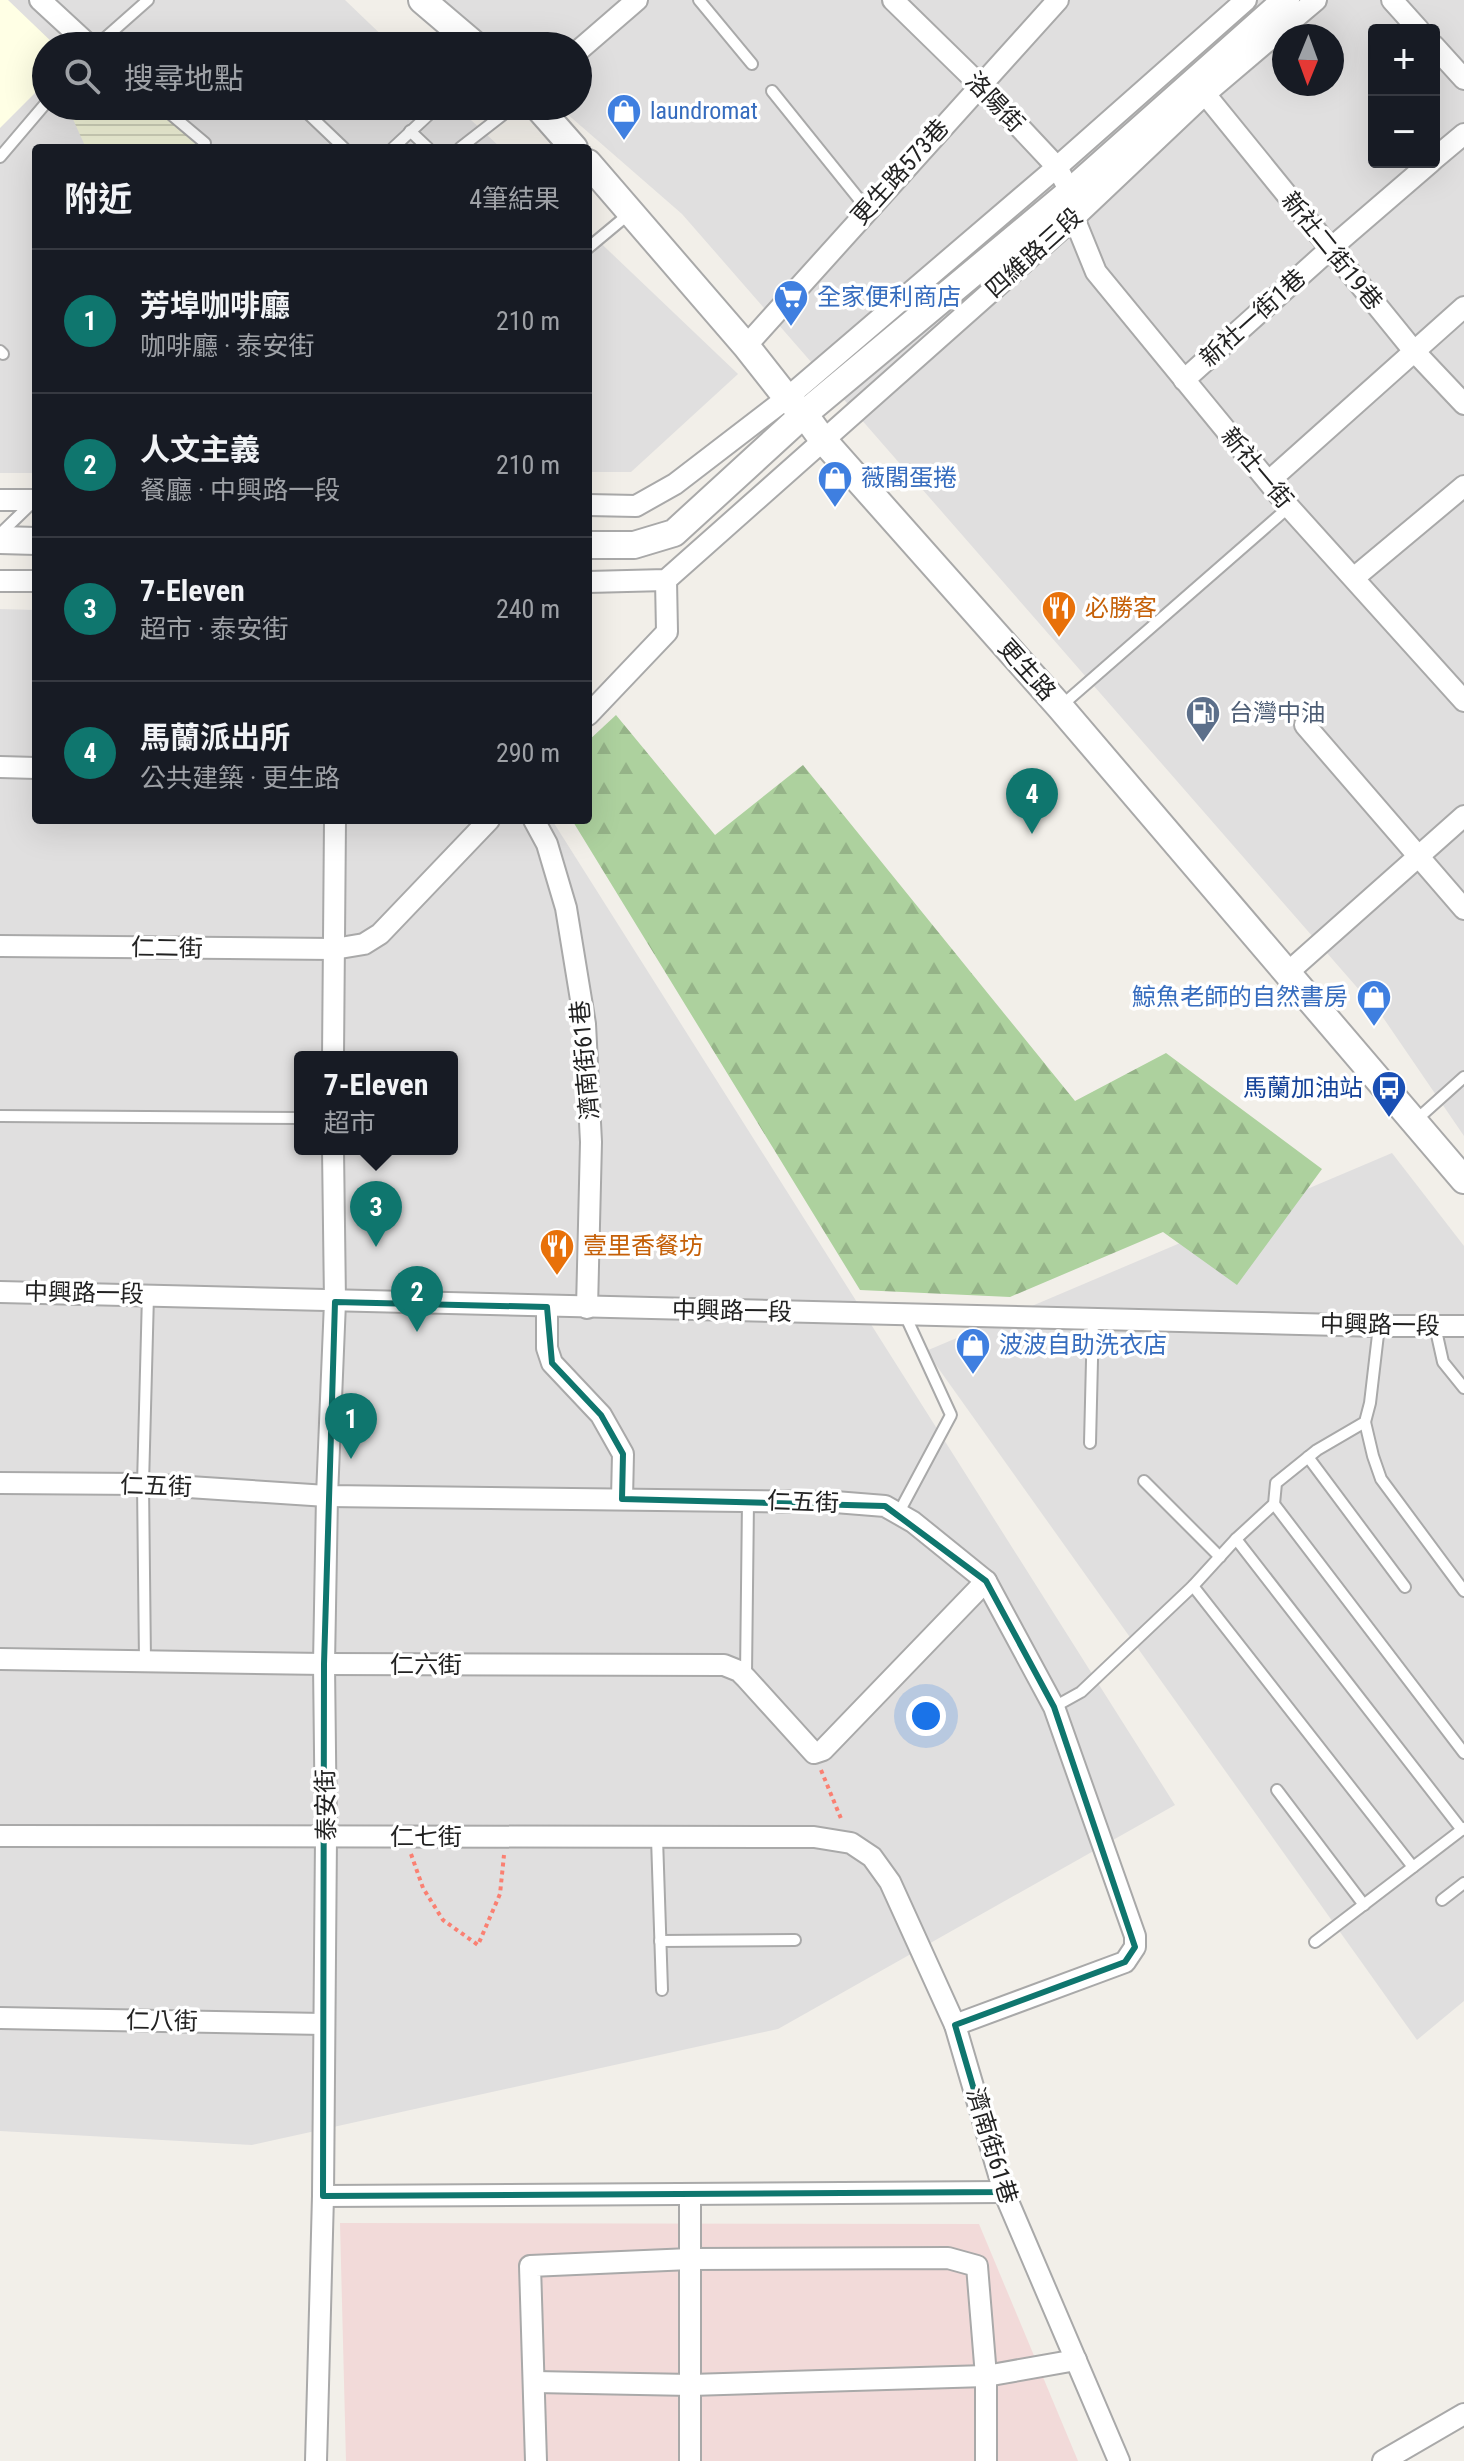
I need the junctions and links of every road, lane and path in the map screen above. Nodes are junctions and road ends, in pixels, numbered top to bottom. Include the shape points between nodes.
1 (40, 0) edge
2 (148, 0) edge
3 (422, 0) edge
4 (637, 0) edge
5 (699, 0) edge
6 (893, 0) edge
7 (1058, 0) edge
8 (1246, 0) edge
9 (1286, 0) edge
10 (1316, 0) edge
11 (1392, 0) edge
12 (1414, 24) edge
13 (77, 32) edge
14 (110, 32) edge
15 (460, 32) edge
16 (592, 39) edge
17 (1440, 53) edge
18 (752, 64) dead end
19 (1464, 79) edge
20 (980, 85) junction
21 (772, 91) dead end
22 (1205, 94) junction
23 (32, 119) edge
24 (178, 120) edge
25 (315, 120) edge
26 (422, 120) edge
27 (496, 120) edge
28 (549, 120) edge
29 (410, 131) junction
30 (1464, 134) edge
31 (205, 143) dead end
32 (340, 144) edge
33 (397, 144) edge
34 (424, 144) edge
35 (465, 144) edge
36 (570, 144) edge
37 (1440, 154) edge
38 (0, 157) edge
39 (592, 167) edge
40 (1057, 167) junction
41 (1424, 168) edge
42 (1072, 205) junction
43 (867, 209) junction
44 (632, 212) junction
45 (592, 245) edge
46 (1330, 249) junction
47 (1464, 307) edge
48 (746, 346) junction
49 (1413, 350) junction
50 (1184, 380) junction
51 (1464, 404) edge
52 (796, 406) junction
53 (823, 440) junction
54 (1269, 481) junction
55 (1464, 486) edge
56 (32, 499) edge
57 (0, 500) edge
58 (32, 503) edge
59 (592, 505) edge
60 (1289, 507) junction
61 (0, 537) edge
62 (32, 541) edge
63 (592, 545) edge
64 (1355, 577) junction
65 (666, 580) junction
66 (0, 581) edge
67 (32, 581) edge
68 (592, 582) edge
69 (1464, 701) edge
70 (1060, 707) junction
71 (592, 711) edge
72 (1305, 725) dead end
73 (0, 767) edge
74 (32, 768) edge
75 (1464, 816) edge
76 (335, 824) edge
77 (485, 824) edge
78 (536, 824) edge
79 (1419, 857) junction
80 (1464, 909) edge
81 (0, 946) edge
82 (334, 949) junction
83 (1286, 974) junction
84 (333, 1051) edge
85 (1464, 1077) edge
86 (0, 1116) edge
87 (294, 1118) edge
88 (1414, 1122) junction
89 (333, 1155) edge
90 (1464, 1180) edge
91 (0, 1292) edge
92 (148, 1294) junction
93 (335, 1302) junction
94 (547, 1307) junction
95 (587, 1308) junction
96 (905, 1315) junction
97 (1093, 1319) junction
98 (1379, 1326) junction
99 (1435, 1326) junction
100 (1464, 1326) edge
101 (1464, 1388) edge
102 (1365, 1422) junction
103 (1090, 1443) dead end
104 (1308, 1457) junction
105 (1144, 1481) dead end
106 (0, 1483) edge
107 (143, 1484) junction
108 (327, 1496) junction
109 (622, 1499) junction
110 (748, 1501) junction
111 (1274, 1504) junction
112 (898, 1514) junction
113 (1236, 1539) junction
114 (1220, 1557) junction
115 (986, 1581) junction
116 (1193, 1586) junction
117 (1405, 1587) dead end
118 (1464, 1591) edge
119 (0, 1659) edge
120 (145, 1661) junction
121 (324, 1664) junction
122 (746, 1678) junction
123 (1054, 1707) junction
124 (814, 1753) junction
125 (1464, 1753) edge
126 (1277, 1790) dead end
127 (1463, 1829) edge
128 (0, 1836) edge
129 (326, 1837) junction
130 (405, 1837) junction
131 (506, 1837) junction
132 (657, 1838) junction
133 (851, 1843) junction
134 (1413, 1867) junction
135 (1464, 1883) edge
136 (1442, 1900) dead end
137 (1364, 1905) junction
138 (795, 1940) dead end
139 (660, 1941) junction
140 (1315, 1942) dead end
141 (662, 1990) dead end
142 (0, 2018) edge
143 (324, 2024) junction
144 (955, 2025) junction
145 (1004, 2192) junction
146 (690, 2194) junction
147 (323, 2196) junction
148 (690, 2259) junction
149 (1076, 2360) junction
150 (986, 2376) junction
151 (535, 2382) junction
152 (691, 2385) junction
153 (1464, 2414) edge
154 (316, 2461) edge
155 (536, 2461) edge
156 (690, 2461) edge
157 (986, 2461) edge
158 (1119, 2461) edge
159 (1383, 2461) edge

1 - 13 street
2 - 14 lane
3 - 15 street
4 - 16 street
5 - 18 lane
6 - 20 street, 洛陽街
7 - 20 street, 更生路573巷
8 - 40 street, 四維路三段
9 - 42 street, 四維路三段
10 - 22 street, 四維路三段
11 - 12 street
17 - 19 street
20 - 40 street, 洛陽街
20 - 43 street, 更生路573巷
21 - 43 lane
22 - 42 street, 四維路三段
22 - 46 street, 新社二街19巷
23 - 38 lane
24 - 31 lane
25 - 32 lane
26 - 29 lane
27 - 35 lane
28 - 36 street
29 - 33 lane
29 - 34 lane
30 - 37 street, 新社一街1巷
39 - 44 street, 更生路
40 - 42 street, 洛陽街
40 - 52 street, 四維路三段
41 - 46 street, 新社一街1巷
42 - 50 street, 新社一街 via 1096,272
42 - 52 street, 四維路三段
42 - 53 street, 四維路三段
43 - 48 street, 更生路573巷
44 - 45 lane
44 - 48 street, 更生路
46 - 49 street, 新社二街19巷
46 - 50 street, 新社一街1巷
47 - 49 street
48 - 52 street, 更生路
49 - 51 street, 新社二街19巷
49 - 54 street
50 - 54 street, 新社一街
52 - 53 street, 更生路
52 - 59 street, 四維路三段 via 636,506
52 - 63 street, 四維路三段 via 674,533 634,545
53 - 65 street, 四維路三段
53 - 70 street, 更生路
54 - 60 street, 新社一街
55 - 64 street
56 - 57 street
58 - 61 lane
60 - 64 street, 新社一街
60 - 70 lane
61 - 62 street
64 - 69 street, 新社一街
65 - 68 street
65 - 71 street via 667,632
66 - 67 street
70 - 83 street, 更生路
72 - 79 street
73 - 74 street
75 - 79 street
76 - 82 street
77 - 82 street, 仁二街 via 380,934 364,944
78 - 95 street, 濟南街61巷 via 566,908 585,1024 591,1142
79 - 80 street
79 - 83 street
81 - 82 street, 仁二街
82 - 84 street
83 - 88 street, 更生路
85 - 88 lane
86 - 87 lane
88 - 90 street, 更生路
89 - 93 street, 泰安街
91 - 92 street, 中興路一段
92 - 93 street, 中興路一段
92 - 107 lane
93 - 94 street, 中興路一段
93 - 108 street, 泰安街
94 - 95 street, 中興路一段
94 - 109 street via 552,1363 601,1415 623,1454
95 - 96 street, 中興路一段
96 - 97 street, 中興路一段
96 - 112 lane via 951,1415
97 - 98 street, 中興路一段
97 - 103 lane
98 - 99 street, 中興路一段
98 - 102 lane
99 - 100 street, 中興路一段
99 - 101 lane via 1443,1362
102 - 104 lane
102 - 118 lane via 1381,1479
104 - 111 lane via 1276,1483
104 - 117 lane
105 - 114 lane
106 - 107 street, 仁五街
107 - 108 street, 仁五街
107 - 120 lane
108 - 109 street, 仁五街
108 - 121 street, 泰安街
109 - 110 street, 仁五街
110 - 112 street, 仁五街 via 885,1506
110 - 122 lane
111 - 113 lane
111 - 125 lane
112 - 115 street, 仁五街
113 - 114 lane
113 - 127 lane
114 - 116 lane
115 - 123 street, 仁五街
115 - 124 street via 823,1750
116 - 123 lane via 1081,1692
116 - 134 lane
119 - 120 street, 仁六街
120 - 121 street, 仁六街
121 - 122 street, 仁六街 via 724,1665
121 - 129 street, 泰安街
122 - 124 street, 仁六街
123 - 144 street, 仁五街 via 1135,1947 1125,1962
124 - 133 path
126 - 137 lane
127 - 134 lane
128 - 129 street, 仁七街
129 - 130 street, 仁七街
129 - 143 street, 泰安街
130 - 131 street, 仁七街
130 - 131 path via 423,1888 443,1920 478,1945 500,1894
131 - 132 street, 仁七街
132 - 133 street, 仁七街 via 814,1837
132 - 139 lane
133 - 144 street, 濟南街61巷 via 872,1857 890,1882
134 - 137 lane
135 - 136 lane
137 - 140 lane
138 - 139 lane
139 - 141 lane
142 - 143 street, 仁八街
143 - 147 street, 泰安街
144 - 145 street, 濟南街61巷
145 - 146 street
145 - 149 street, 濟南街61巷
146 - 147 street
146 - 148 street
147 - 154 street, 泰安街
148 - 150 street via 948,2258 977,2266
148 - 151 street via 530,2266
148 - 152 street
149 - 150 street
149 - 158 street, 濟南街61巷
150 - 152 street
150 - 157 street
151 - 152 street
151 - 155 street
152 - 156 street
153 - 159 street

